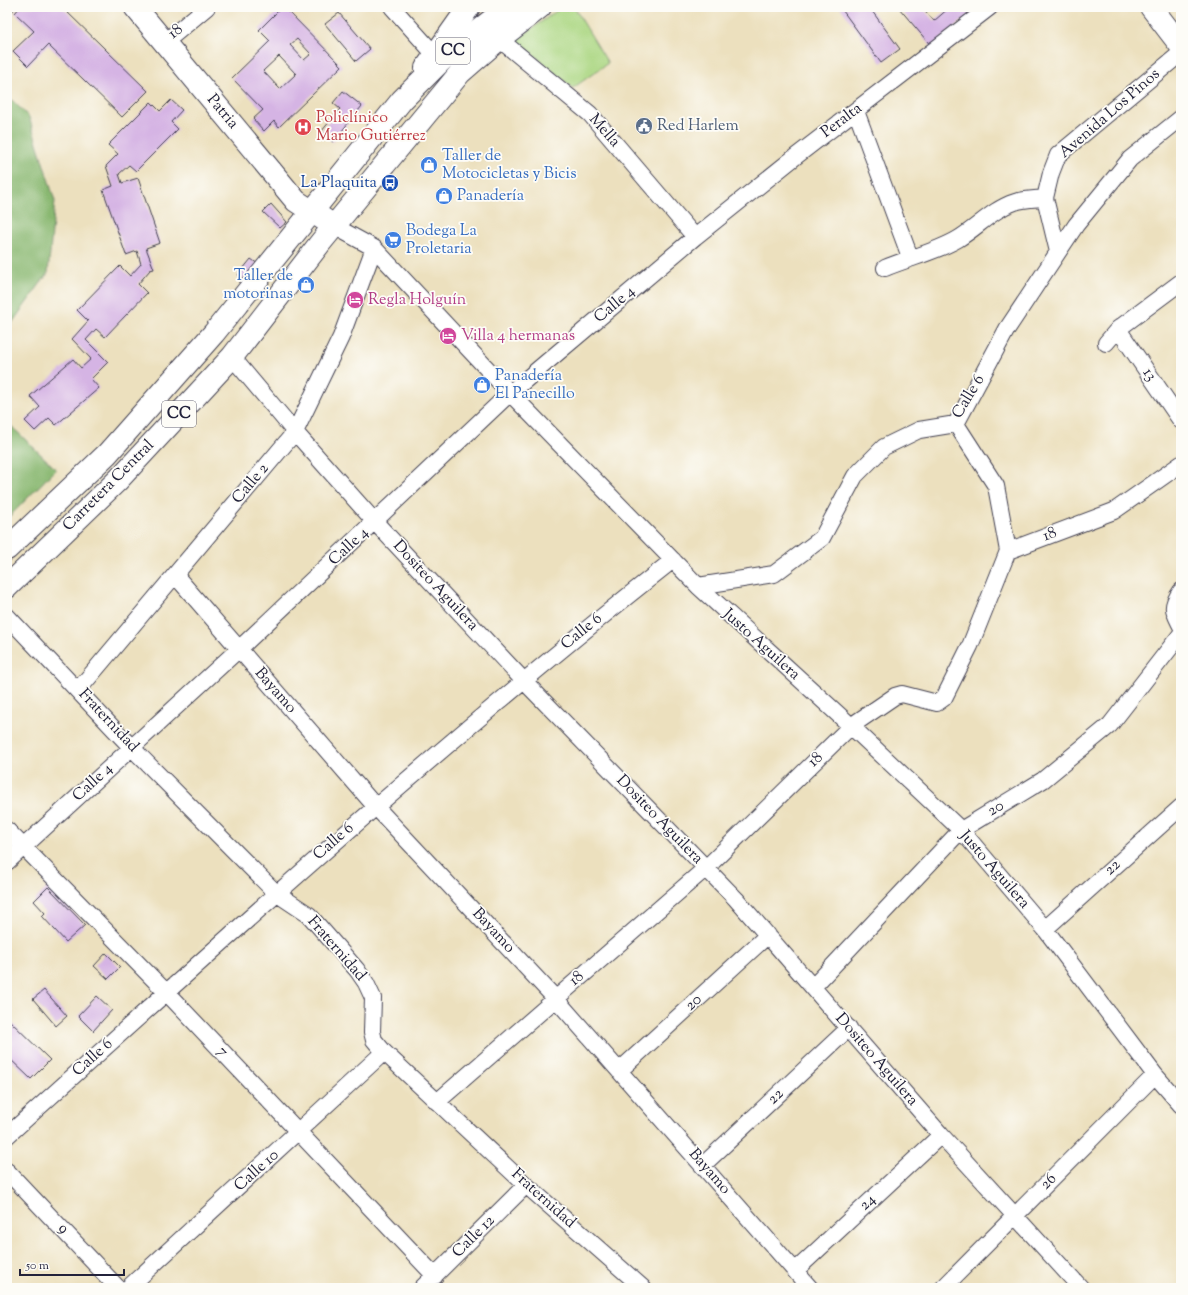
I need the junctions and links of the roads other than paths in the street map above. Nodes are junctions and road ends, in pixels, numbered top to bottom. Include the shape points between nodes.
1 (135, 7) edge
2 (207, 7) edge
3 (392, 7) edge
4 (469, 7) edge
5 (496, 7) edge
6 (508, 7) edge
7 (540, 7) edge
8 (990, 7) edge
9 (1151, 7) edge
10 (491, 32) junction
11 (164, 43) junction
12 (1181, 46) edge
13 (1181, 53) edge
14 (436, 56) junction
15 (402, 100) junction
16 (856, 111) junction
17 (1181, 118) edge
18 (1045, 198) junction
19 (313, 213) junction
20 (334, 226) junction
21 (695, 238) junction
22 (374, 248) junction
23 (1058, 252) junction
24 (910, 257) junction
25 (885, 268) dead end
26 (1181, 282) edge
27 (1118, 329) junction
28 (1106, 343) dead end
29 (232, 356) junction
30 (510, 393) junction
31 (1181, 421) edge
32 (956, 424) junction
33 (295, 432) junction
34 (1181, 464) edge
35 (375, 522) junction
36 (7, 549) edge
37 (1008, 551) junction
38 (673, 560) junction
39 (175, 575) junction
40 (698, 586) junction
41 (7, 587) edge
42 (1181, 591) edge
43 (7, 616) edge
44 (1181, 626) edge
45 (1181, 634) edge
46 (239, 649) junction
47 (523, 680) junction
48 (79, 690) junction
49 (851, 726) junction
50 (132, 747) junction
51 (375, 806) junction
52 (1181, 807) edge
53 (7, 830) edge
54 (961, 830) junction
55 (23, 847) junction
56 (7, 862) edge
57 (706, 868) junction
58 (276, 893) junction
59 (1045, 929) junction
60 (768, 935) junction
61 (813, 987) junction
62 (166, 992) junction
63 (555, 998) junction
64 (849, 1028) junction
65 (384, 1052) junction
66 (619, 1071) junction
67 (1155, 1075) junction
68 (437, 1102) junction
69 (1181, 1105) edge
70 (298, 1133) junction
71 (941, 1135) junction
72 (7, 1136) edge
73 (703, 1165) junction
74 (7, 1171) edge
75 (526, 1185) junction
76 (1016, 1216) junction
77 (795, 1271) junction
78 (434, 1276) junction
79 (118, 1288) edge
80 (128, 1288) edge
81 (422, 1288) edge
82 (643, 1288) edge
83 (810, 1288) edge
84 (943, 1288) edge
85 (1082, 1288) edge

1 - 11 main road, Patria
2 - 11 street, 18
3 - 14 street
4 - 14 main road
5 - 10 main road
6 - 10 main road, Carretera Central / CC
7 - 10 main road, Carretera Central / CC
8 - 16 street, Peralta
9 - 12 main road
10 - 15 main road, Carretera Central / CC via 445,57
10 - 20 main road, Carretera Central / CC
10 - 21 street, Mella via 590,114
11 - 19 main road, Patria via 296,201
13 - 18 street, Avenida Los Pinos via 1058,155
14 - 15 main road
15 - 19 main road, Carretera Central / CC
16 - 21 street, Peralta
16 - 24 street
17 - 23 street, Calle 6 via 1130,159 1076,225
18 - 23 street, Avenida Los Pinos
18 - 24 street via 1015,202 996,211 959,238 931,252
19 - 20 main road, Justo Aguilera
19 - 36 main road, Carretera Central / CC via 214,334 107,454
20 - 22 street, Justo Aguilera
20 - 29 main road, Carretera Central / CC
21 - 30 street, Calle 4
22 - 30 street, Justo Aguilera
22 - 33 street, Calle 2 via 340,337
23 - 32 street, Calle 6 via 1007,329
24 - 25 street
26 - 27 street
27 - 28 street
27 - 31 street, 13
29 - 33 street, Dositeo Aguilera
29 - 41 main road, Carretera Central / CC via 118,480
30 - 35 street, Calle 4
30 - 38 street, Justo Aguilera
32 - 37 street via 996,486
32 - 40 street, Calle 6 via 919,430 884,446 855,476 822,538 774,574
33 - 35 street, Dositeo Aguilera
33 - 39 street, Calle 2
34 - 37 street, 18 via 1114,511
35 - 46 street, Calle 4
35 - 47 street, Dositeo Aguilera
37 - 49 street, 18 via 970,646 944,698 938,703 902,694 895,696
38 - 40 street, Justo Aguilera
38 - 47 street, Calle 6
39 - 46 street, Bayamo
39 - 48 street, Calle 2
40 - 49 street, Justo Aguilera
42 - 44 street via 1173,609
43 - 48 street, Fraternidad
45 - 54 street, 20 via 1110,725 1043,780
46 - 50 street, Calle 4
46 - 51 street, Bayamo
47 - 51 street, Calle 6
47 - 57 street, Dositeo Aguilera
48 - 50 street, Fraternidad
49 - 54 street, Justo Aguilera
49 - 57 street, 18
50 - 55 street, Calle 4
50 - 58 street, Fraternidad
51 - 58 street, Calle 6
51 - 63 street, Bayamo
52 - 59 street, 22
53 - 55 street, 7
54 - 59 street, Justo Aguilera
54 - 61 street, 20
55 - 56 street, Calle 4
55 - 62 street, 7
57 - 60 street, Dositeo Aguilera
57 - 63 street, 18
58 - 62 street, Calle 6
58 - 65 street, Fraternidad via 309,915 366,983 373,998 374,1040
59 - 67 street, Justo Aguilera
60 - 61 street, Dositeo Aguilera
60 - 66 street, 20
61 - 64 street, Dositeo Aguilera
62 - 70 street, 7
62 - 72 street, Calle 6
63 - 66 street, Bayamo
63 - 68 street, 18
64 - 71 street, Dositeo Aguilera
64 - 73 street, 22
65 - 68 street, Fraternidad
65 - 70 street, Calle 10
66 - 73 street, Bayamo
67 - 69 street, Justo Aguilera
67 - 76 street, 26
68 - 75 street, Fraternidad
70 - 78 street, 7
70 - 80 street, Calle 10
71 - 76 street, Dositeo Aguilera
71 - 77 street, 24
73 - 77 street, Bayamo
74 - 79 street, 9
75 - 78 street, Calle 12
75 - 82 street, Fraternidad
76 - 84 street, 26
76 - 85 street, Dositeo Aguilera
77 - 83 street, Bayamo
78 - 81 street, Calle 12

